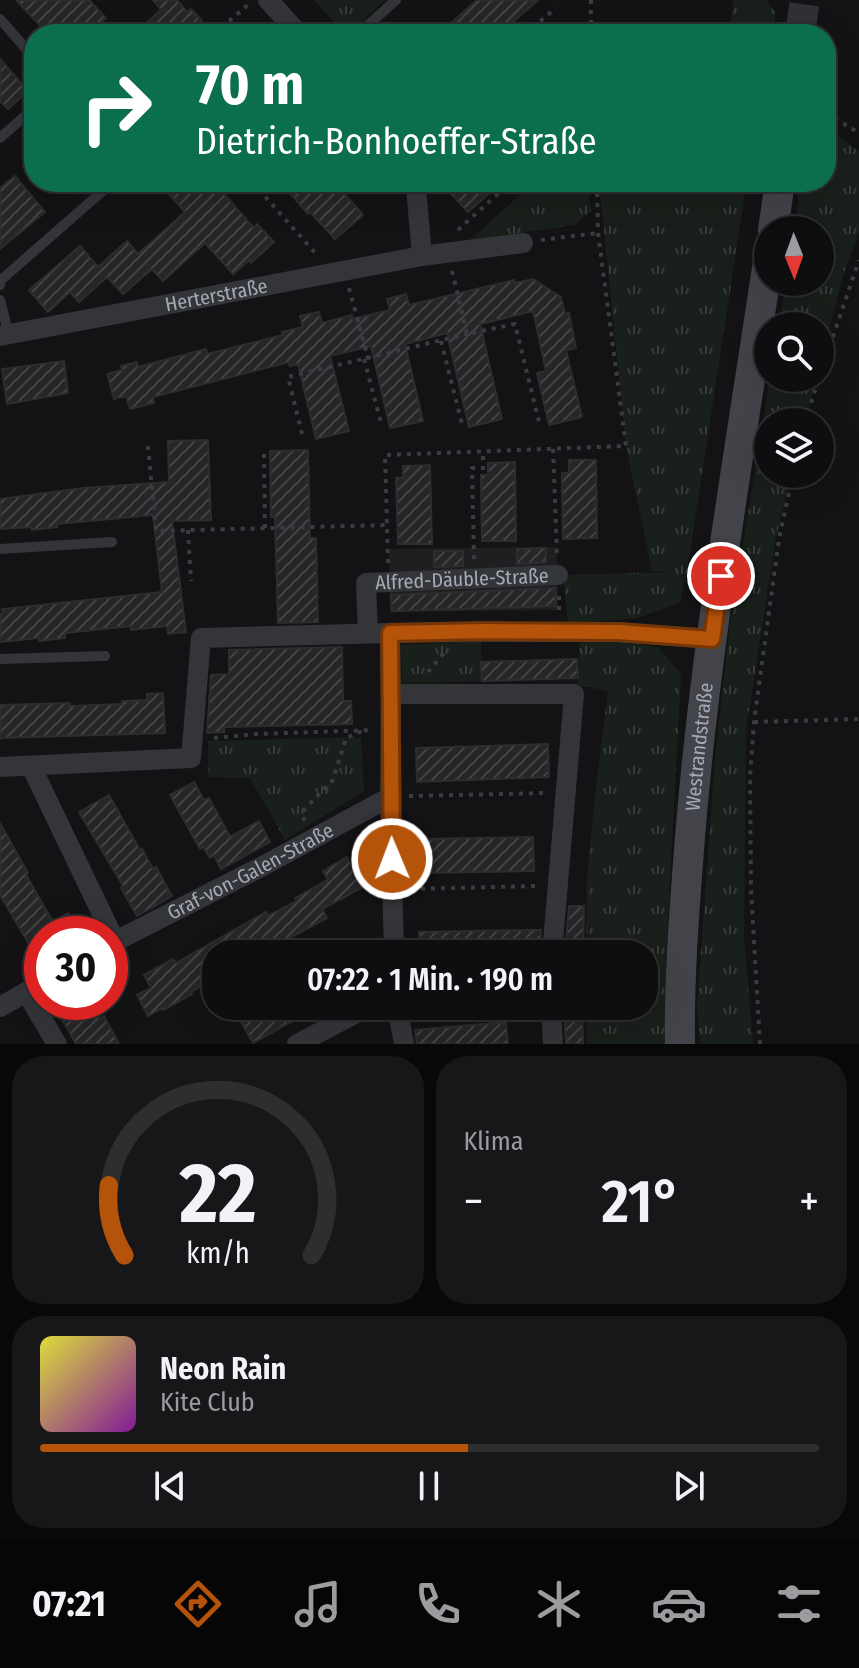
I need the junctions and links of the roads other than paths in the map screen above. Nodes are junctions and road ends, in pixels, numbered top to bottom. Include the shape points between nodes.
1 (268, 0) edge
2 (396, 0) edge
3 (0, 19) edge
4 (290, 24) edge
5 (369, 24) edge
6 (24, 47) edge
7 (24, 117) edge
8 (0, 138) edge
9 (102, 192) edge
10 (416, 192) edge
11 (779, 192) edge
12 (775, 216) edge
13 (523, 243) road end
14 (421, 246) junction
15 (0, 285) edge
16 (763, 296) edge
17 (0, 300) edge
18 (4, 336) edge
19 (112, 542) dead end
20 (0, 549) edge
21 (558, 575) road end
22 (368, 633) junction
23 (390, 633) junction
24 (712, 639) junction
25 (105, 656) dead end
26 (0, 659) edge
27 (391, 694) junction
28 (31, 766) junction
29 (0, 767) edge
30 (390, 797) junction
31 (100, 916) edge
32 (128, 935) edge
33 (394, 940) edge
34 (553, 940) edge
35 (24, 994) edge
36 (0, 1007) edge
37 (47, 1020) edge
38 (343, 1020) edge
39 (400, 1020) edge
40 (552, 1020) edge
41 (57, 1044) edge
42 (297, 1044) edge
43 (404, 1044) edge
44 (553, 1044) edge
45 (680, 1044) edge

1 - 4 street
2 - 5 lane
3 - 6 lane
7 - 8 lane
9 - 15 lane
10 - 14 street
11 - 12 main road
13 - 14 street, Herterstraße via 448,252
14 - 18 street, Herterstraße via 335,272
16 - 24 main road, Westrandstraße
17 - 18 lane, Herterstraße
19 - 20 lane
21 - 22 street, Alfred-Däuble-Straße via 366,583
22 - 23 street
22 - 28 street via 201,638 192,749
23 - 24 street via 618,632
23 - 27 street
24 - 45 main road, Westrandstraße via 695,769
25 - 26 lane
27 - 30 street
27 - 34 street via 574,694
28 - 29 street
28 - 31 street
30 - 32 street, Graf-von-Galen-Straße
30 - 33 street
35 - 36 street
37 - 41 street
38 - 42 street
39 - 43 street
40 - 44 street

